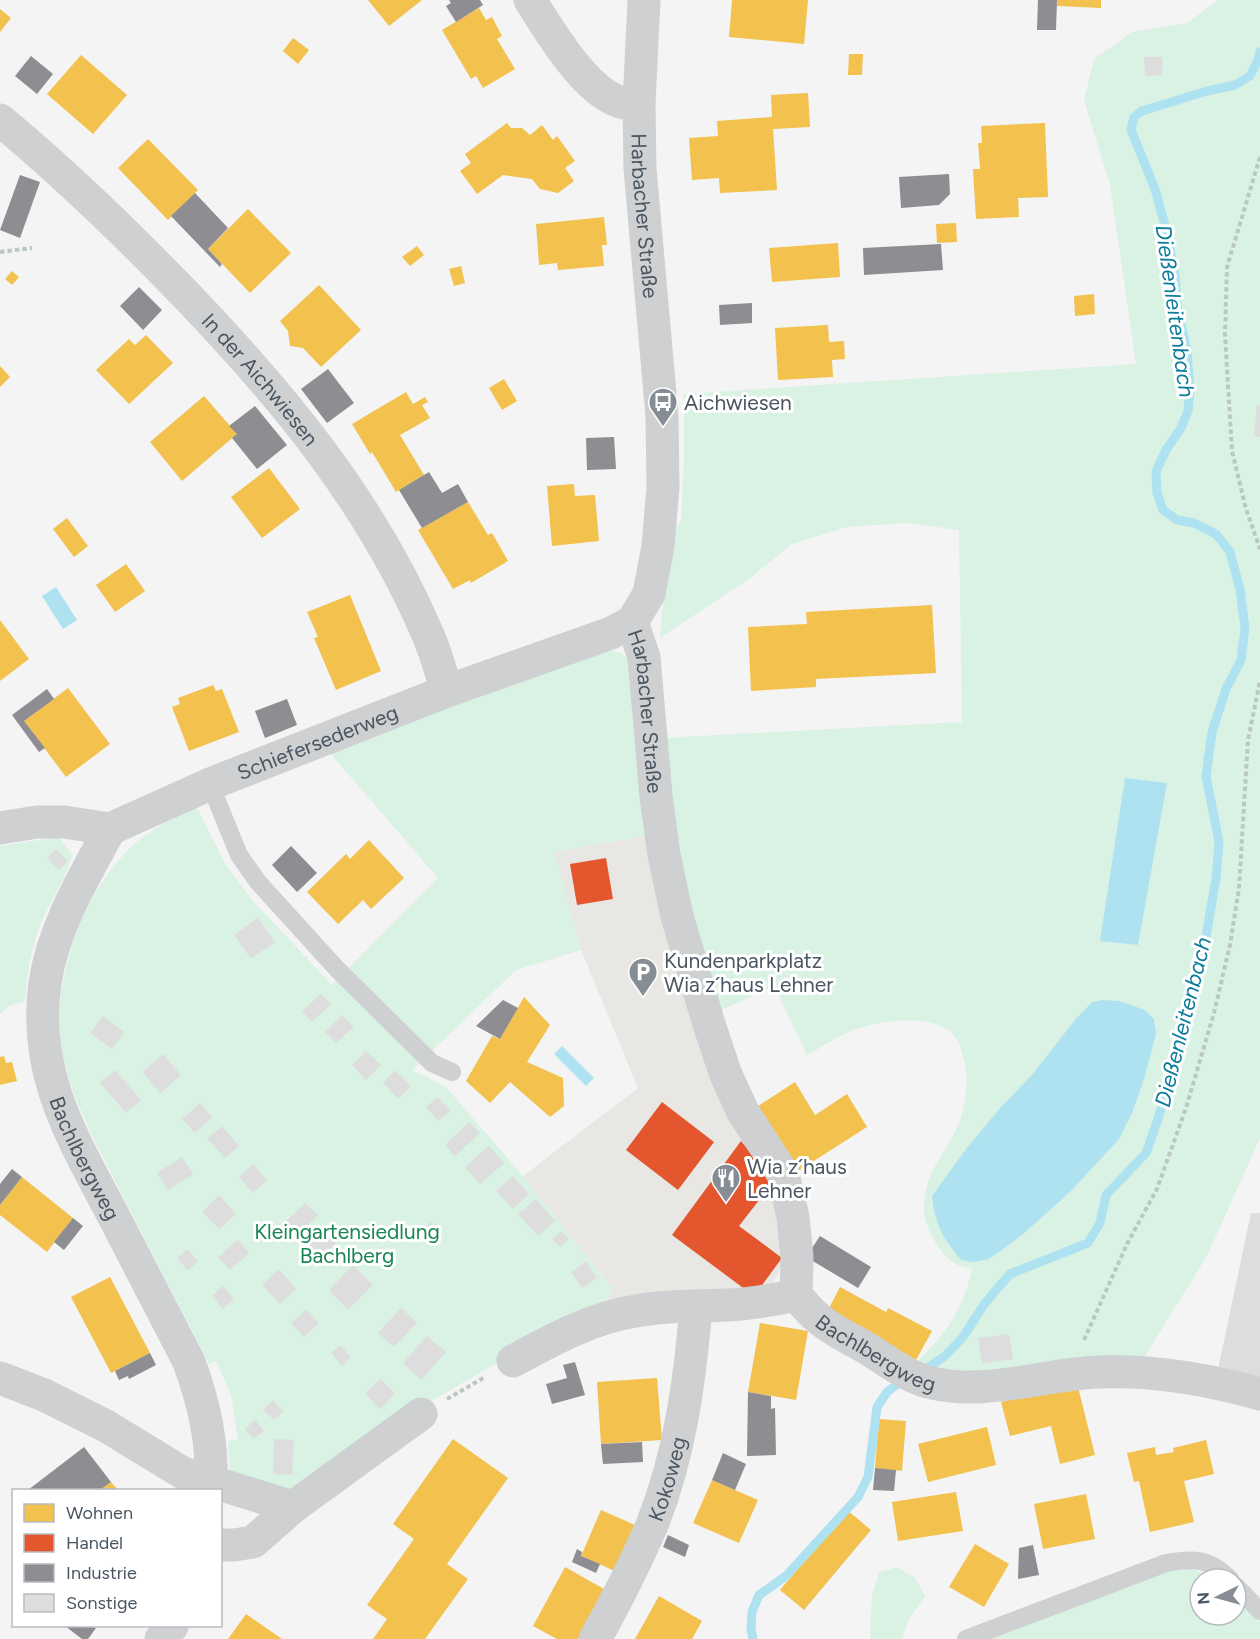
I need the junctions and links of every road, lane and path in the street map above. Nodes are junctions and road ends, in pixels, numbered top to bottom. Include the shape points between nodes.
1 (530, 0) edge
2 (644, 0) edge
3 (639, 104) junction
4 (0, 120) edge
5 (1260, 157) edge
6 (32, 248) dead end
7 (0, 252) edge
8 (1260, 549) edge
9 (632, 622) junction
10 (1260, 681) edge
11 (447, 691) junction
12 (210, 784) junction
13 (1, 824) edge
14 (110, 829) junction
15 (452, 1072) dead end
16 (796, 1295) junction
17 (696, 1306) junction
18 (1090, 1325) dead end
19 (513, 1361) joint
20 (0, 1378) edge
21 (1260, 1394) edge
22 (421, 1414) joint
23 (211, 1486) edge
24 (293, 1507) junction
25 (222, 1545) edge
26 (1215, 1567) edge
27 (1248, 1598) edge
28 (1260, 1611) edge
29 (171, 1627) edge
30 (161, 1639) edge
31 (595, 1639) edge
32 (966, 1639) edge

1 - 3 street via 568,58 595,86 622,103
2 - 3 street, Harbacher Straße
3 - 9 street, Harbacher Straße via 640,169 662,416 663,487 649,594
4 - 11 street, In der Aichwiesen via 59,170 164,272 244,356 303,427 351,494 393,563 429,636
5 - 8 path via 1227,267 1225,336 1232,451
6 - 7 path
9 - 11 street, Schiefersederweg
9 - 16 street, Harbacher Straße via 644,657 656,796 677,916 726,1074 743,1112 783,1174 793,1217
10 - 18 path via 1248,740 1239,888 1214,1012 1157,1189
11 - 12 street, Schiefersederweg
12 - 14 street, Schiefersederweg
12 - 15 lane via 239,855 258,882 337,969 432,1064
13 - 14 street via 64,822
14 - 23 street, Bachlbergweg via 63,918 55,945 44,993 46,1062 57,1102 76,1143 189,1362 203,1400
16 - 17 street, Bachlbergweg via 758,1303
16 - 21 street, Bachlbergweg via 818,1319 931,1383 985,1386 1070,1374 1138,1372 1216,1382
17 - 19 street, Bachlbergweg via 634,1311 599,1320
17 - 31 street, Kokoweg via 686,1402 672,1462 648,1532
19 - 22 path
20 - 23 street via 106,1426
22 - 24 street
23 - 24 street
24 - 25 street via 253,1542
26 - 32 lane via 1188,1559 1166,1563
27 - 28 lane
29 - 30 street

